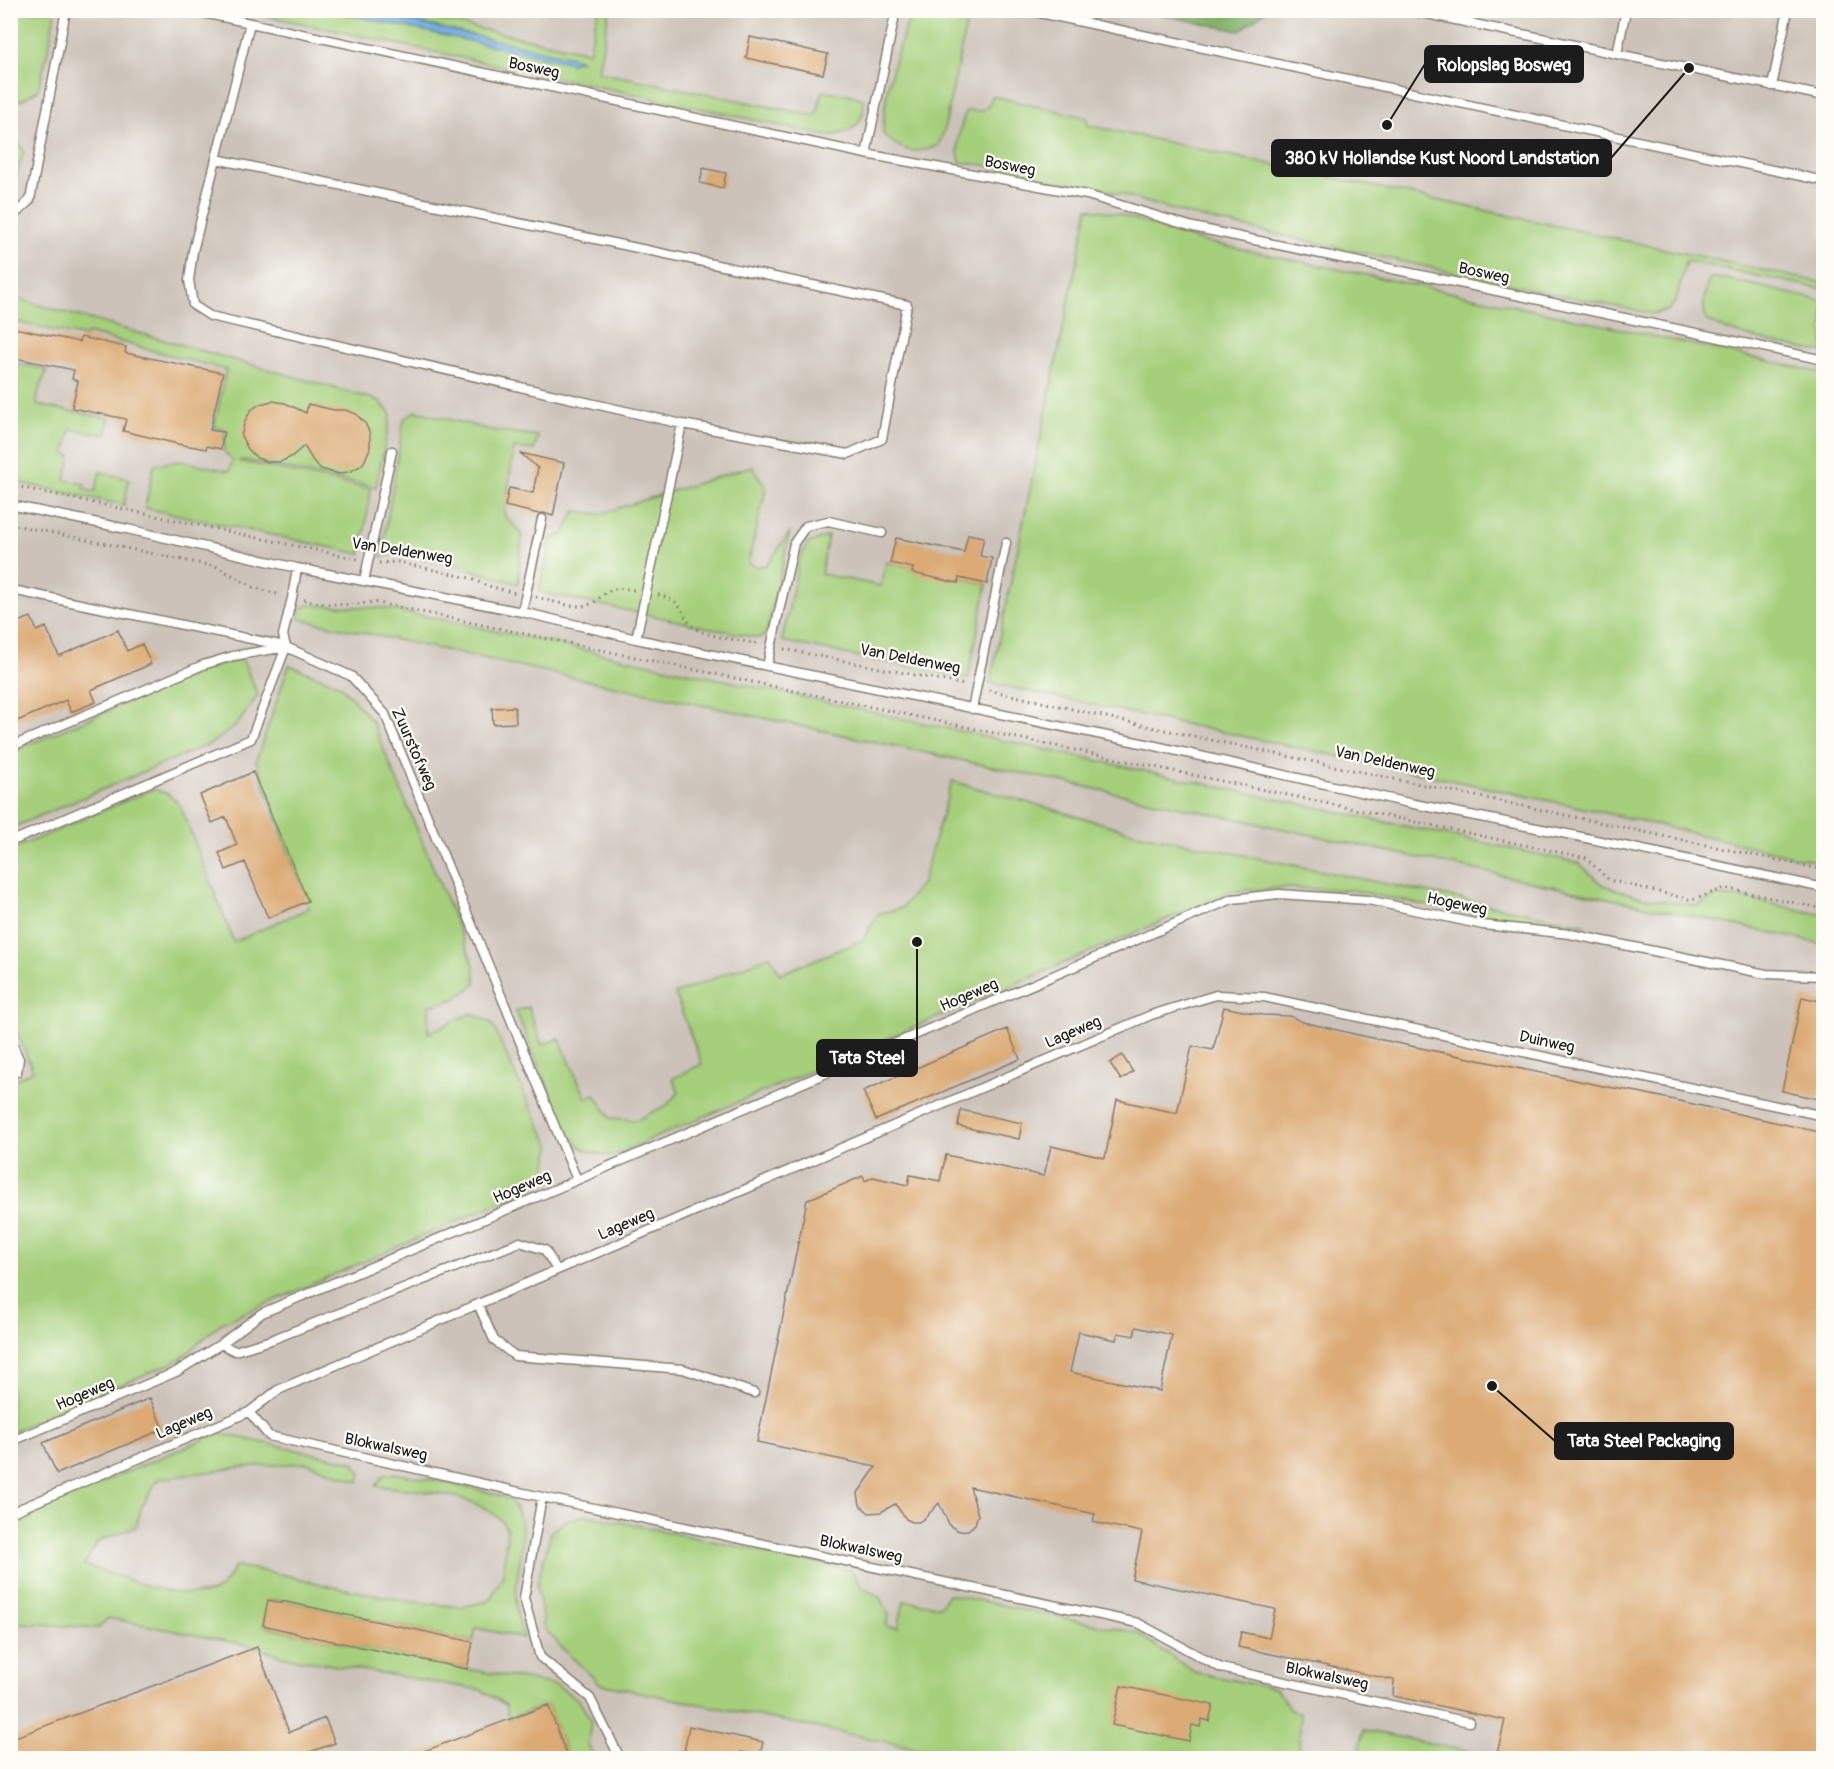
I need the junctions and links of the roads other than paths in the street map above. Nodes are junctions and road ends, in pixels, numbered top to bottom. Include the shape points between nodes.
1 (66, 10) edge
2 (189, 10) edge
3 (896, 10) edge
4 (1026, 10) edge
5 (1408, 10) edge
6 (1462, 10) edge
7 (1626, 10) edge
8 (1788, 10) edge
9 (221, 14) edge
10 (1460, 21) junction
11 (250, 23) junction
12 (1617, 54) junction
13 (1772, 86) junction
14 (1824, 96) edge
15 (866, 154) junction
16 (216, 159) junction
17 (1824, 181) edge
18 (10, 219) edge
19 (1824, 360) edge
20 (682, 424) junction
21 (392, 451) dead end
22 (10, 505) edge
23 (542, 519) dead end
24 (882, 533) dead end
25 (1006, 543) dead end
26 (297, 567) junction
27 (364, 581) junction
28 (10, 594) edge
29 (522, 612) junction
30 (636, 639) junction
31 (286, 647) junction
32 (767, 666) junction
33 (972, 709) junction
34 (10, 747) edge
35 (10, 842) edge
36 (1824, 888) edge
37 (1824, 976) edge
38 (1264, 997) joint
39 (10, 1039) edge
40 (10, 1074) edge
41 (1824, 1116) edge
42 (577, 1180) junction
43 (557, 1270) junction
44 (478, 1304) junction
45 (221, 1344) junction
46 (754, 1393) dead end
47 (249, 1412) junction
48 (10, 1442) edge
49 (542, 1497) junction
50 (10, 1513) edge
51 (1469, 1722) dead end
52 (620, 1758) edge

1 - 18 lane via 30,200
2 - 9 lane, Bosweg
3 - 15 lane
4 - 17 lane
5 - 10 lane
6 - 10 lane
7 - 12 lane
8 - 13 lane
9 - 11 lane, Bosweg
10 - 12 lane
11 - 15 lane, Bosweg
11 - 16 lane
12 - 13 lane
13 - 14 lane
15 - 19 lane, Bosweg via 1087,195 1193,227
16 - 20 lane via 189,280 193,305 210,316
16 - 20 lane via 907,305 882,439 848,453
20 - 30 lane
21 - 27 lane
22 - 26 lane, Van Deldenweg
23 - 29 lane
24 - 32 lane via 828,521 806,526 794,543
25 - 33 lane
26 - 27 lane, Van Deldenweg
26 - 31 lane via 283,635
27 - 29 lane, Van Deldenweg
28 - 31 lane, Zuurstofweg via 17,591
29 - 30 lane, Van Deldenweg
30 - 32 lane, Van Deldenweg
31 - 34 lane via 203,665
31 - 35 lane via 251,739
31 - 42 lane, Zuurstofweg via 351,676 385,714
32 - 33 lane, Van Deldenweg
33 - 36 lane, Van Deldenweg
37 - 42 lane, Hogeweg via 1766,974 1570,933 1483,925 1368,900 1279,894 1232,898
38 - 41 lane, Duinweg
38 - 43 lane, Lageweg via 1216,995 1151,1015
39 - 40 lane via 19,1059 17,1071
42 - 45 lane, Hogeweg via 262,1313
43 - 44 lane, Lageweg
43 - 45 lane via 545,1250 520,1242 271,1340 236,1351
44 - 46 lane via 494,1340 515,1356 683,1369
44 - 47 lane, Lageweg via 278,1390
45 - 48 lane, Hogeweg via 176,1372
47 - 49 lane, Blokwalsweg via 269,1436
47 - 50 lane, Lageweg
49 - 51 lane, Blokwalsweg via 1138,1623 1221,1668
49 - 52 lane via 524,1598 540,1657 590,1698

